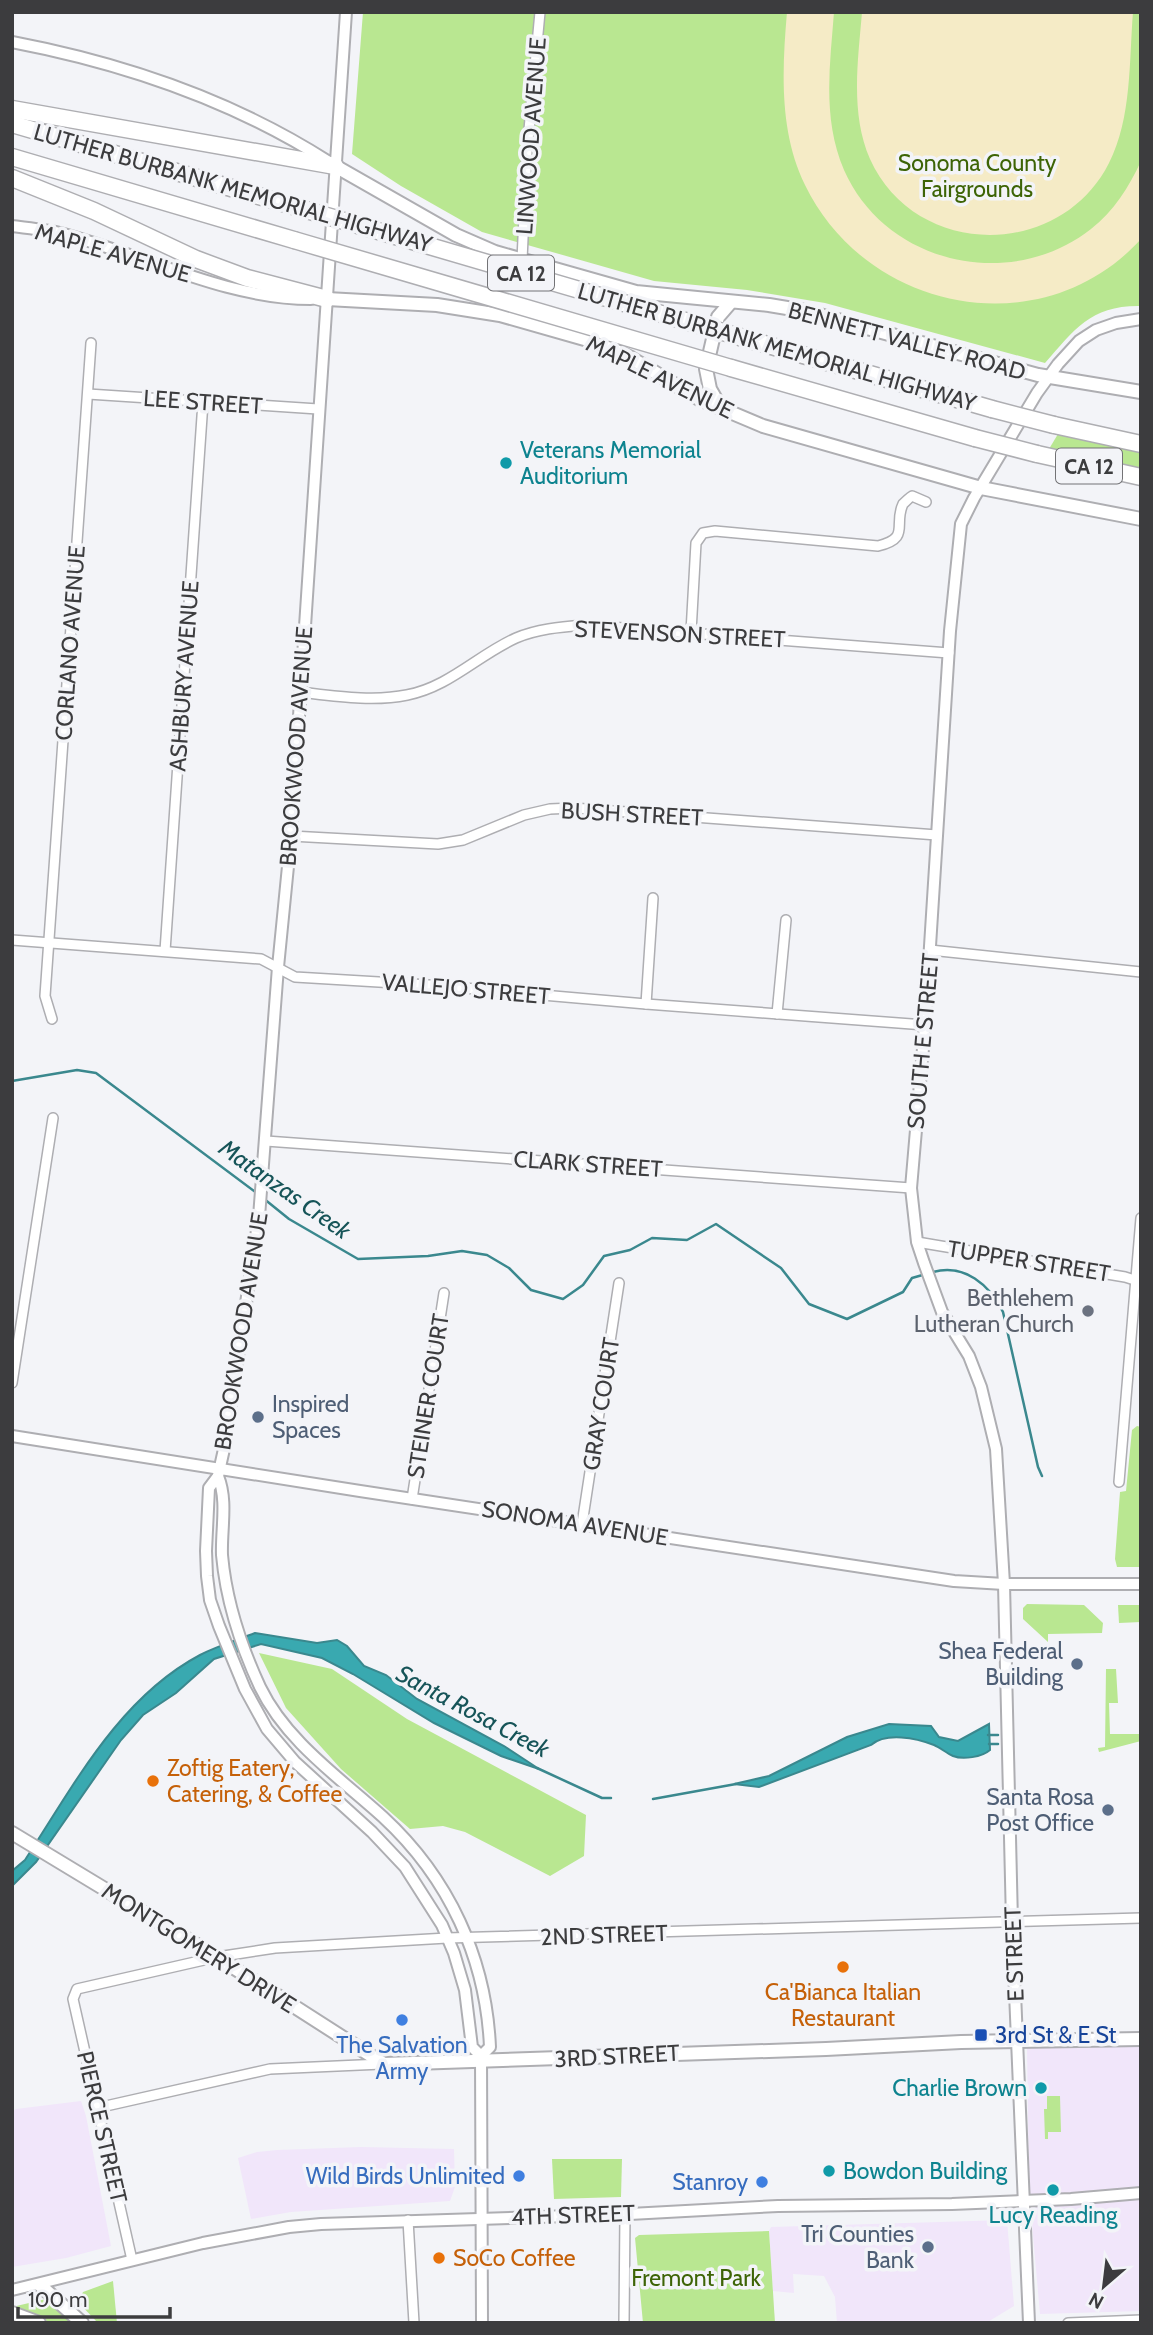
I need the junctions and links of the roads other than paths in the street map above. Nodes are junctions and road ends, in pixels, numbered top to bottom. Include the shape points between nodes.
1 (346, 12) edge
2 (540, 12) edge
3 (12, 42) edge
4 (12, 109) edge
5 (12, 124) edge
6 (12, 157) edge
7 (335, 166) junction
8 (12, 178) edge
9 (12, 226) edge
10 (522, 260) junction
11 (327, 299) junction
12 (731, 302) junction
13 (1141, 319) edge
14 (91, 343) dead end
15 (1047, 377) junction
16 (1141, 392) edge
17 (88, 394) junction
18 (203, 402) junction
19 (318, 409) junction
20 (722, 410) junction
21 (1141, 444) edge
22 (1141, 477) edge
23 (981, 488) junction
24 (926, 502) dead end
25 (1141, 519) edge
26 (691, 632) junction
27 (949, 653) junction
28 (300, 692) junction
29 (937, 835) junction
30 (291, 836) junction
31 (653, 898) dead end
32 (786, 920) dead end
33 (12, 940) edge
34 (50, 943) junction
35 (930, 950) junction
36 (165, 951) junction
37 (278, 967) junction
38 (1141, 972) edge
39 (646, 1004) junction
40 (777, 1014) junction
41 (52, 1019) dead end
42 (925, 1025) junction
43 (53, 1118) dead end
44 (266, 1142) junction
45 (911, 1188) junction
46 (1141, 1218) edge
47 (917, 1242) junction
48 (1138, 1281) edge
49 (620, 1283) dead end
50 (444, 1293) dead end
51 (12, 1383) edge
52 (12, 1436) edge
53 (219, 1473) junction
54 (1119, 1482) dead end
55 (412, 1499) junction
56 (582, 1524) junction
57 (1004, 1584) junction
58 (1141, 1584) edge
59 (12, 1833) edge
60 (1141, 1918) edge
61 (1013, 1922) junction
62 (447, 1938) junction
63 (469, 1939) junction
64 (217, 1957) junction
65 (74, 1993) joint
66 (1141, 2039) edge
67 (1018, 2041) junction
68 (481, 2059) junction
69 (384, 2064) junction
70 (97, 2108) junction
71 (1141, 2193) edge
72 (1023, 2201) junction
73 (625, 2214) junction
74 (481, 2218) junction
75 (408, 2220) junction
76 (132, 2260) junction
77 (40, 2285) junction
78 (12, 2290) edge
79 (12, 2313) edge
80 (1141, 2320) edge
81 (1098, 2322) edge
82 (39, 2323) edge
83 (82, 2323) edge
84 (414, 2323) edge
85 (482, 2323) edge
86 (624, 2323) edge
87 (1029, 2323) edge
88 (1068, 2323) edge

1 - 7 street, BROOKWOOD AVENUE
2 - 10 street, LINWOOD AVENUE
3 - 7 street, BENNETT VALLEY ROAD via 91,60 175,87 279,131
4 - 7 highway
5 - 21 highway, LUTHER BURBANK MEMORIAL HIGHWAY / CA 12, bridge via 992,409
6 - 22 highway, LUTHER BURBANK MEMORIAL HIGHWAY / CA 12, bridge via 975,438
7 - 10 main road, BENNETT VALLEY ROAD via 468,242
7 - 11 street, BROOKWOOD AVENUE
8 - 11 highway via 204,262
9 - 11 street, MAPLE AVENUE via 62,234 260,294
10 - 12 main road, BENNETT VALLEY ROAD via 636,292
11 - 19 street, BROOKWOOD AVENUE
11 - 20 main road, MAPLE AVENUE via 454,307 517,319 610,347
12 - 15 main road, BENNETT VALLEY ROAD via 825,315
12 - 20 main road via 718,317 706,369 710,389
13 - 15 street via 1104,326 1087,335
14 - 17 street, CORLANO AVENUE
15 - 16 main road, BENNETT VALLEY ROAD
15 - 23 street
17 - 18 street, LEE STREET
17 - 34 street, CORLANO AVENUE
18 - 19 street, LEE STREET
18 - 36 street, ASHBURY AVENUE
19 - 28 street, BROOKWOOD AVENUE
20 - 23 main road, MAPLE AVENUE
23 - 25 main road, MAPLE AVENUE
23 - 27 street, SOUTH E STREET via 959,532
24 - 26 street via 912,495 903,504 899,533 892,543 878,547 703,533 696,543
26 - 27 street, STEVENSON STREET
26 - 28 street, STEVENSON STREET via 557,627 513,639 455,676 408,695 385,698
27 - 29 street, SOUTH E STREET
28 - 30 street, BROOKWOOD AVENUE
29 - 30 street, BUSH STREET via 573,808 524,815 463,840 438,844
29 - 35 street, SOUTH E STREET
30 - 37 street, BROOKWOOD AVENUE
31 - 39 street
32 - 40 street
33 - 34 street, VALLEJO STREET
34 - 36 street, VALLEJO STREET
34 - 41 street, CORLANO AVENUE via 45,996
35 - 38 street
35 - 42 street, SOUTH E STREET
36 - 37 street, VALLEJO STREET via 261,959
37 - 39 street, VALLEJO STREET via 295,977
37 - 44 street, BROOKWOOD AVENUE
39 - 40 street, VALLEJO STREET
40 - 42 street, VALLEJO STREET
42 - 45 street, SOUTH E STREET
43 - 51 street
44 - 45 street, CLARK STREET
44 - 53 street, BROOKWOOD AVENUE
45 - 47 street, SOUTH E STREET
46 - 48 street
47 - 48 street, TUPPER STREET
47 - 57 street, SOUTH E STREET via 942,1312 969,1356 981,1387 996,1449
48 - 54 street
49 - 56 street, GRAY COURT
50 - 55 street, STEINER COURT
52 - 53 street, SONOMA AVENUE
53 - 55 street, SONOMA AVENUE
53 - 62 street, BROOKWOOD AVENUE via 209,1488 206,1550 210,1600 245,1689 267,1729 295,1762 405,1867
53 - 63 street, BROOKWOOD AVENUE via 224,1490 225,1586 261,1688 307,1749 417,1854 438,1881
55 - 56 street, SONOMA AVENUE
56 - 57 street, SONOMA AVENUE via 954,1581
57 - 58 street, SONOMA AVENUE
57 - 61 street, E STREET
59 - 64 main road, MONTGOMERY DRIVE
60 - 61 street, 2ND STREET
61 - 63 street, 2ND STREET
61 - 67 street, E STREET
62 - 63 street, 2ND STREET
62 - 64 street, 2ND STREET via 275,1948
62 - 68 street, BROOKWOOD AVENUE via 465,1990 472,2047
63 - 68 street, BROOKWOOD AVENUE via 489,2016 490,2047
64 - 65 street, 2ND STREET
64 - 69 main road, MONTGOMERY DRIVE
65 - 70 street, PIERCE STREET
66 - 67 main road, 3RD STREET
67 - 68 main road, 3RD STREET
67 - 72 street, E STREET
68 - 69 main road, 3RD STREET
68 - 74 street, BROOKWOOD AVENUE
69 - 70 street, 3RD STREET via 270,2069
70 - 76 street, PIERCE STREET
71 - 72 street, 4TH STREET
72 - 73 street, 4TH STREET
72 - 87 street, E STREET
73 - 74 street, 4TH STREET
73 - 86 street
74 - 75 street, 4TH STREET
74 - 85 street, BROOKWOOD AVENUE
75 - 76 street, 4TH STREET via 289,2227
75 - 84 street
76 - 77 street, 4TH STREET
77 - 78 street, 4TH STREET
77 - 83 main road
79 - 82 main road
80 - 81 street
81 - 88 street

